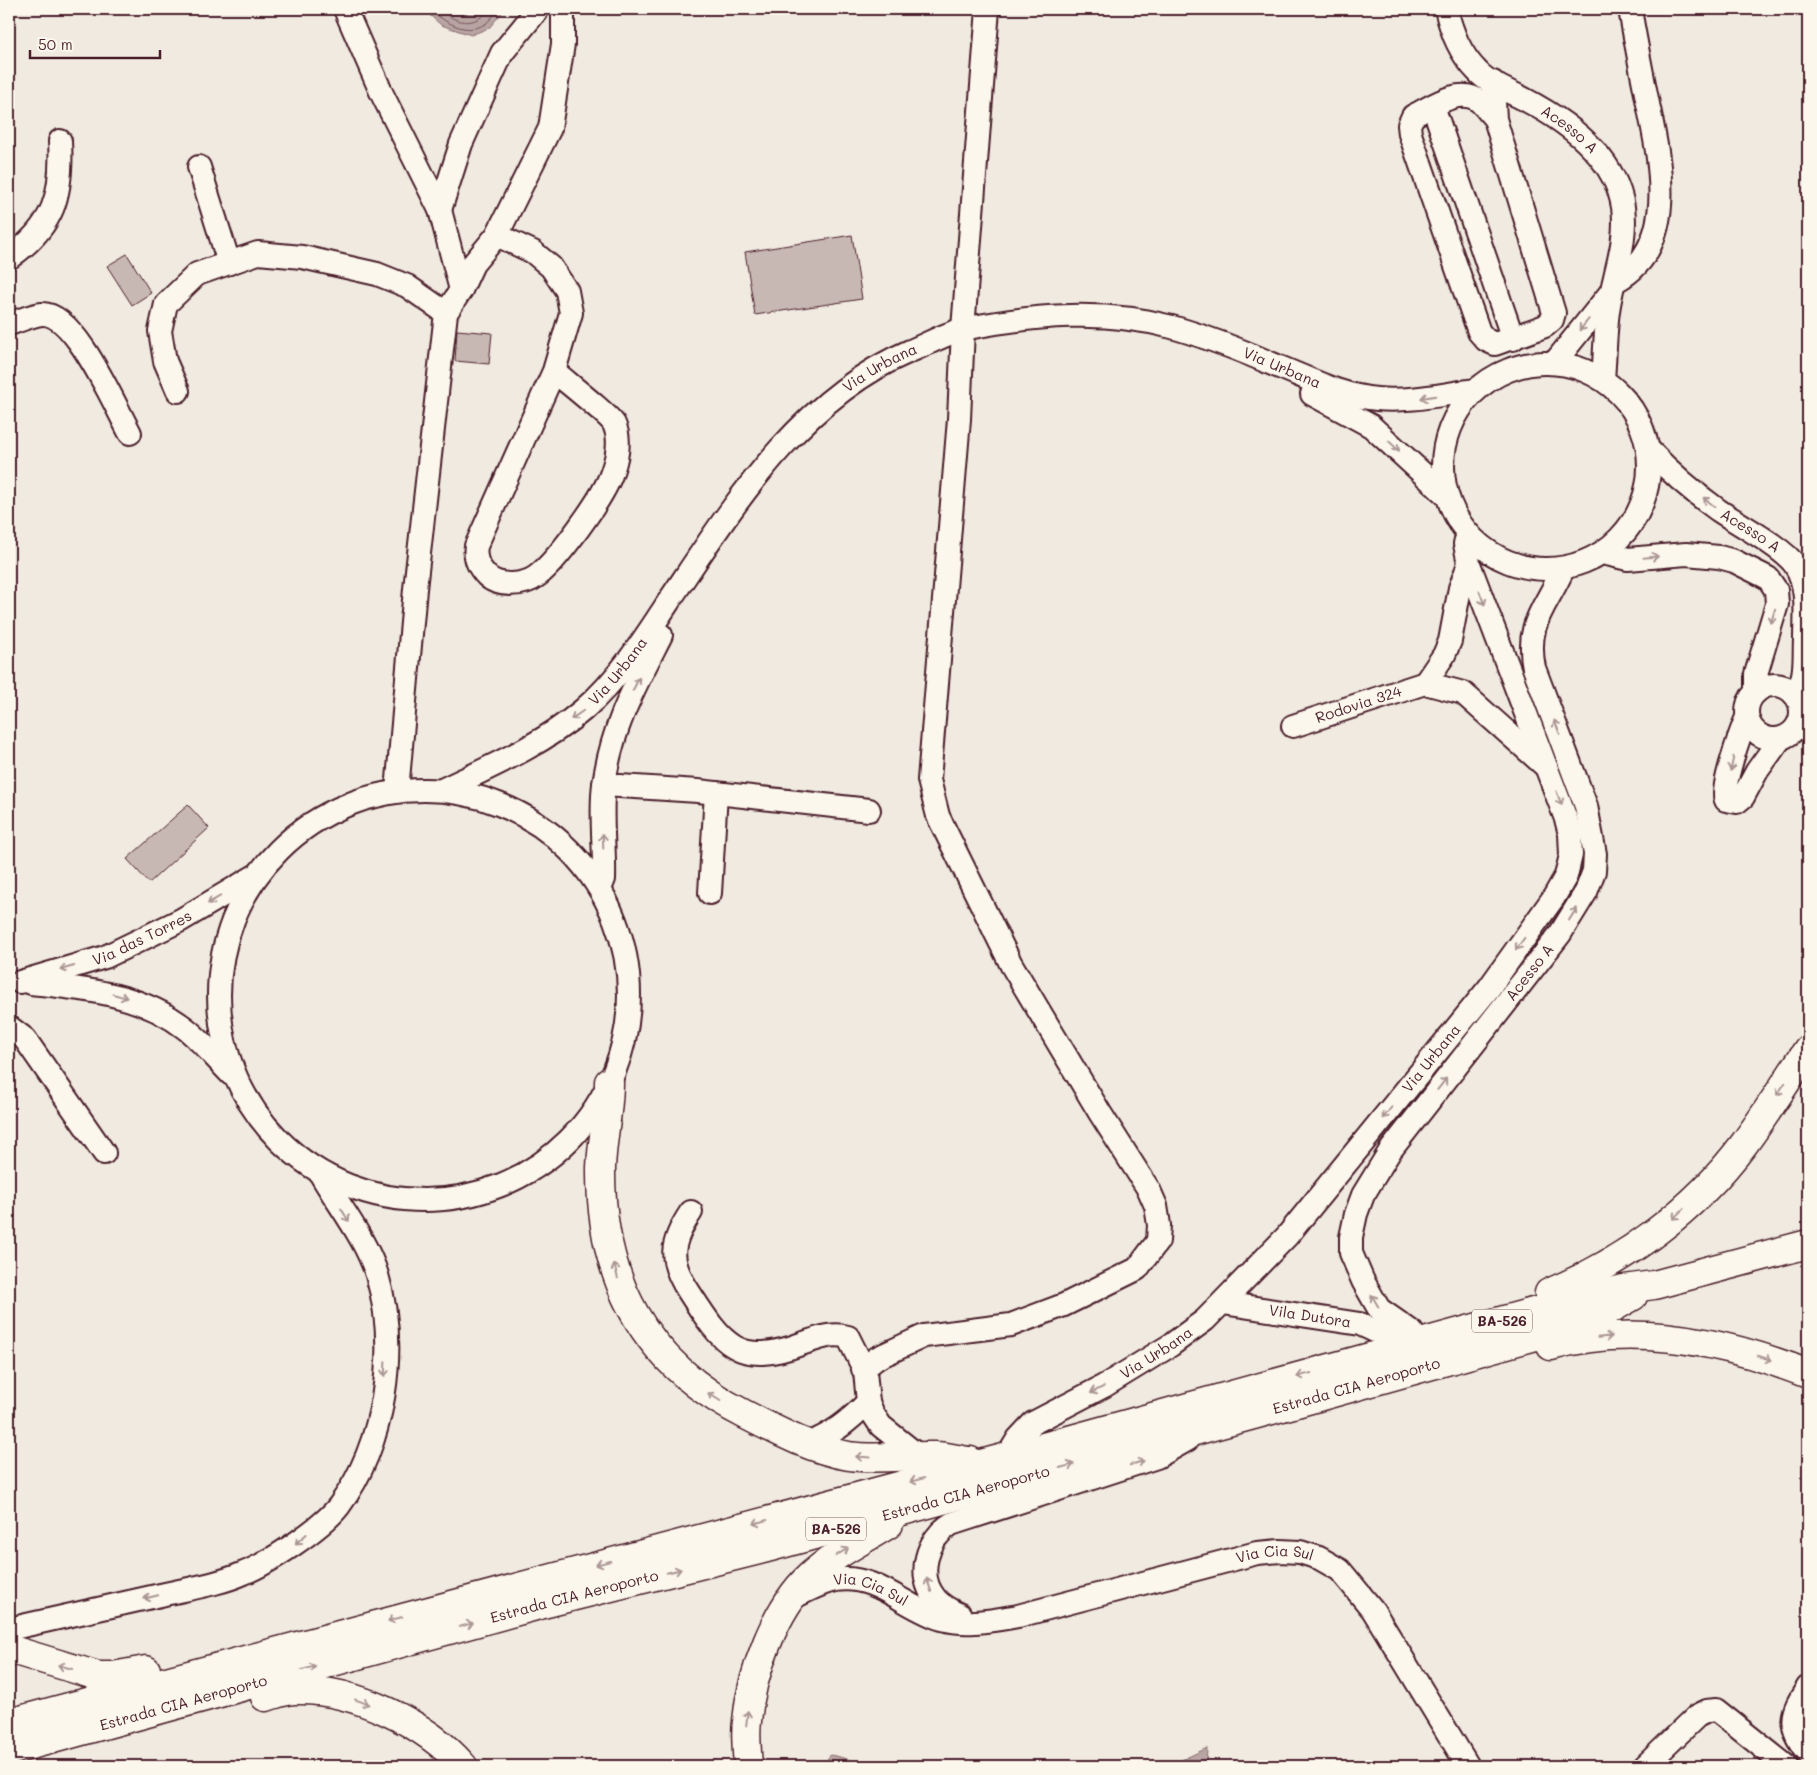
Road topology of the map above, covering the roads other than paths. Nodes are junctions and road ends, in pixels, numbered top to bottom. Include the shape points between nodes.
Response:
1 (345, 9) edge
2 (538, 9) edge
3 (562, 9) edge
4 (988, 9) edge
5 (1446, 9) edge
6 (1630, 9) edge
7 (1493, 82) junction
8 (1433, 106) junction
9 (1495, 119) junction
10 (60, 141) dead end
11 (199, 167) dead end
12 (440, 210) junction
13 (497, 235) junction
14 (9, 258) edge
15 (230, 262) junction
16 (1615, 285) junction
17 (461, 290) junction
18 (446, 313) junction
19 (9, 324) edge
20 (963, 334) junction
21 (1514, 339) junction
22 (1555, 362) junction
23 (554, 371) junction
24 (1603, 379) junction
25 (1476, 390) junction
26 (178, 391) dead end
27 (1374, 399) junction
28 (1365, 422) junction
29 (130, 433) dead end
30 (1649, 450) junction
31 (1446, 495) junction
32 (1467, 535) junction
33 (1603, 553) junction
34 (1469, 564) junction
35 (1563, 569) junction
36 (1425, 683) junction
37 (1756, 692) junction
38 (1794, 694) junction
39 (1747, 717) junction
40 (1293, 726) dead end
41 (1780, 739) junction
42 (1549, 770) junction
43 (604, 785) junction
44 (442, 790) junction
45 (397, 791) junction
46 (716, 794) junction
47 (869, 810) dead end
48 (256, 875) junction
49 (600, 889) junction
50 (710, 893) dead end
51 (14, 982) edge
52 (9, 1027) edge
53 (1808, 1049) edge
54 (234, 1077) junction
55 (609, 1082) junction
56 (104, 1153) dead end
57 (320, 1173) junction
58 (691, 1212) dead end
59 (1808, 1244) edge
60 (1654, 1285) junction
61 (1223, 1303) junction
62 (1402, 1335) junction
63 (1351, 1362) junction
64 (864, 1368) junction
65 (1808, 1374) edge
66 (868, 1402) junction
67 (1268, 1411) junction
68 (1208, 1427) junction
69 (808, 1444) junction
70 (920, 1457) junction
71 (1007, 1457) junction
72 (981, 1464) junction
73 (912, 1508) junction
74 (792, 1598) junction
75 (980, 1622) junction
76 (9, 1629) edge
77 (334, 1635) junction
78 (9, 1649) edge
79 (1808, 1687) edge
80 (9, 1723) edge
81 (9, 1751) edge
82 (1808, 1753) edge
83 (1808, 1759) edge
84 (9, 1760) edge
85 (463, 1766) edge
86 (748, 1766) edge
87 (1468, 1766) edge
88 (1645, 1766) edge
89 (1786, 1766) edge
90 (1802, 1766) edge

1 - 12 street via 382,94
2 - 12 street via 502,53 461,144
3 - 13 street via 563,44 550,128
4 - 20 street
5 - 7 street, Acesso A via 1461,52 1479,73
6 - 16 street via 1657,145 1660,204 1656,232 1646,255
7 - 9 street
7 - 16 street, Acesso A via 1571,128 1608,168 1617,186 1625,233
8 - 9 street via 1466,94 1478,101
8 - 21 street
8 - 21 street via 1413,116 1409,125 1478,332 1495,344
9 - 21 street via 1554,313 1545,326
10 - 14 street via 58,196 53,212 42,230
11 - 15 street
12 - 17 street
13 - 17 street via 473,264
13 - 23 street via 533,252 551,267 567,291 571,314
15 - 18 street via 258,253 302,257 359,270 406,286
15 - 26 street via 197,274 166,304 160,331 165,361
16 -> 22 street, Acesso A
16 - 24 street, Acesso A via 1608,310
17 - 18 street
18 - 45 street via 415,589
19 - 29 street via 42,314 56,317 68,327 84,348
20 - 27 street, Via Urbana via 1038,318 1119,317 1197,335 1331,389
20 - 28 street, Via Urbana via 1065,322 1158,333 1240,362 1325,400
43 -> 20 street, Via Urbana via 622,713 662,635 744,505 780,459 814,425 863,387
20 -> 44 street, Via Urbana via 891,359 859,379 816,414 778,449 732,506 629,661 583,710 533,745
20 - 64 street via 930,763 933,800 1012,964 1149,1190 1156,1206 1158,1241 1137,1270 1064,1306 1011,1325 924,1336 877,1358
22 - 24 street via 1580,368
22 - 25 street via 1512,368
23 - 23 street via 476,546 475,556 480,569 492,581 512,584 535,578 559,555 612,474 618,448 614,423
24 - 30 street via 1625,398 1641,422
25 -> 27 street, Via Urbana via 1415,399
25 - 31 street via 1457,414 1443,449
27 - 28 street
28 -> 31 street, Via Urbana
30 - 33 street via 1650,480 1642,508 1626,533
38 -> 30 street, Acesso A via 1800,688 1804,671 1805,610 1801,578 1795,564 1780,550 1716,508
31 - 32 street via 1454,516
32 - 34 street, Via Urbana via 1465,544
32 - 35 street via 1495,557 1528,569
33 - 35 street
33 -> 37 street, Acesso A via 1628,559 1686,554 1719,557 1768,578 1776,590 1777,604 1756,674
34 - 36 street via 1460,588 1450,641
34 -> 42 street, Via Urbana
62 -> 35 street, Acesso A via 1379,1309 1351,1253 1351,1237 1363,1195 1390,1151 1560,934 1586,892 1594,871 1595,854 1586,806 1534,668 1530,647 1538,618
36 - 40 street, Rodovia 324
36 - 42 street via 1463,692
37 - 38 street via 1776,686
37 - 39 street via 1748,703
38 - 41 street via 1801,711 1799,721 1795,729
39 - 41 street via 1755,732 1762,737
39 -> 41 street via 1737,741 1724,792 1726,800 1737,802 1743,797
42 -> 61 street, Via Urbana via 1570,834 1571,855 1566,876 1554,897 1489,988 1293,1228
43 - 46 street
49 -> 43 street, Via Urbana via 604,873
44 - 45 street
44 - 49 street via 480,797 533,821 577,858
45 - 48 street via 343,806 295,835
46 - 47 street
46 - 50 street
48 -> 51 street, Via das Torres via 181,920 105,957
48 - 54 street via 235,912 222,952 217,994 221,1036
49 - 55 street via 618,925 628,974 629,1004 623,1044
51 -> 54 street, Via das Torres via 101,991 127,997 185,1028
52 - 56 street via 26,1039
53 -> 62 highway via 1744,1144 1718,1174 1666,1225 1634,1249 1586,1278 1546,1294
54 - 57 street via 272,1130
55 - 57 street via 571,1137 516,1178 484,1190 452,1198 418,1200 384,1196 351,1187
69 -> 55 highway via 730,1407 696,1385 650,1339 620,1289 608,1241 601,1169
57 -> 76 street via 366,1248 377,1275 386,1345 378,1429 364,1463 338,1507 293,1546 244,1573 192,1588
58 - 64 street via 679,1230 673,1257 680,1278 708,1323 726,1343 740,1351 761,1354 837,1334 848,1337
59 - 60 highway, Estrada CIA Aeroporto / BA-526
60 - 63 highway, Estrada CIA Aeroporto / BA-526 via 1573,1301
60 - 67 highway, Estrada CIA Aeroporto / BA-526 via 1600,1315 1546,1334
61 - 62 street, Vila Dutora via 1360,1324
61 -> 71 street, Via Urbana via 1171,1345 1104,1386 1033,1423
62 - 63 highway
63 -> 71 highway, Estrada CIA Aeroporto / BA-526
64 - 66 street
67 -> 65 highway via 1339,1406 1568,1342 1611,1336 1671,1337 1710,1343 1747,1352
66 - 69 street via 849,1422
66 - 70 street via 881,1426
67 - 68 highway, Estrada CIA Aeroporto / BA-526
73 -> 68 highway, Estrada CIA Aeroporto / BA-526
75 -> 68 street, Via Cia Sul via 950,1610 935,1599 928,1586 925,1568 928,1552 943,1529 1157,1457
70 -> 69 highway via 883,1459 848,1456
70 - 72 highway via 938,1456
71 - 72 highway, Estrada CIA Aeroporto / BA-526
72 -> 77 highway, Estrada CIA Aeroporto / BA-526
74 -> 73 highway via 821,1567
81 -> 73 highway, Estrada CIA Aeroporto / BA-526 via 543,1604
74 - 75 street, Via Cia Sul via 821,1584 850,1578 880,1588 942,1619
86 -> 74 highway via 746,1722 751,1689 770,1636
75 - 87 street, Via Cia Sul via 1018,1616 1257,1553 1280,1551 1319,1558 1340,1570 1372,1610
77 -> 78 highway via 274,1637 113,1676 98,1676
77 - 80 highway, Estrada CIA Aeroporto / BA-526
79 - 82 street via 1794,1708 1794,1730
83 - 90 street
84 -> 85 highway via 32,1758 293,1690 336,1693 395,1716 436,1740
88 - 89 street via 1697,1716 1716,1710

